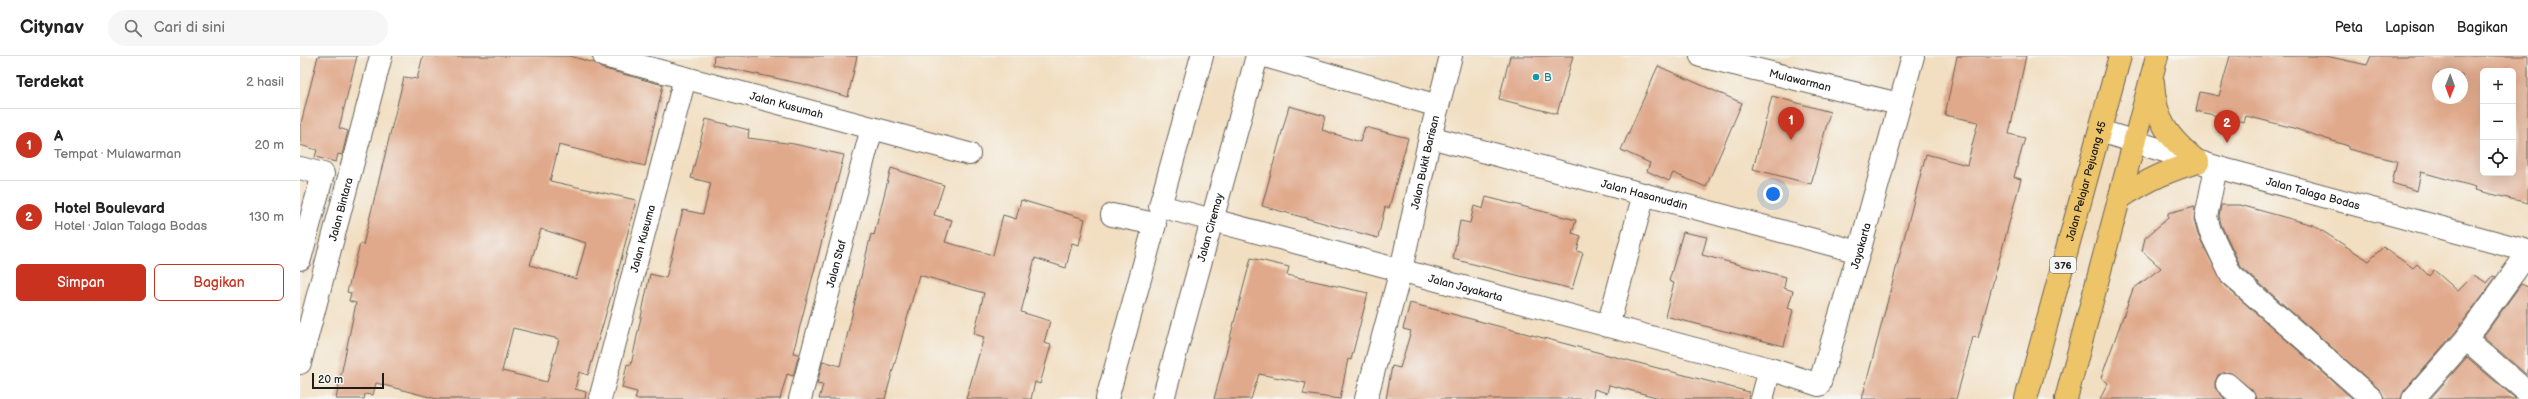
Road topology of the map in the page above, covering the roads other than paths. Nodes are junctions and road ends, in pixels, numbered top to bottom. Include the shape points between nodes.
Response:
1 (381, 56) edge
2 (604, 56) edge
3 (1202, 56) edge
4 (1257, 56) edge
5 (1265, 56) edge
6 (1451, 56) edge
7 (1701, 56) edge
8 (1913, 56) edge
9 (2120, 56) edge
10 (2155, 64) edge
11 (685, 78) junction
12 (1899, 104) junction
13 (1438, 106) junction
14 (872, 128) junction
15 (2100, 131) junction
16 (1430, 137) junction
17 (2134, 140) junction
18 (969, 154) dead end
19 (2207, 164) junction
20 (300, 168) edge
21 (1644, 194) junction
22 (2120, 198) junction
23 (1112, 215) dead end
24 (1212, 219) junction
25 (1859, 252) junction
26 (2528, 252) edge
27 (300, 259) edge
28 (1401, 270) junction
29 (1608, 326) junction
30 (2466, 339) junction
31 (300, 363) edge
32 (1770, 369) junction
33 (2227, 384) dead end
34 (2528, 393) edge
35 (2068, 398) edge
36 (600, 399) edge
37 (800, 399) edge
38 (1106, 399) edge
39 (1163, 399) edge
40 (1366, 399) edge
41 (1762, 399) edge
42 (2026, 399) edge
43 (2244, 399) edge
44 (2372, 399) edge
45 (2413, 399) edge

1 - 31 street, Jalan Bintara
2 - 11 street, Jalan Kusumah
3 - 24 street, Jalan Jayakarta via 1160,206
4 - 24 street, Jalan Ciremay
5 - 13 street
6 - 13 street, Jalan Bukit Barisan
7 - 12 street, Mulawarman
8 - 12 street, Jayakarta
9 - 15 main road, Jalan Pelajar Pejuang 45 / 376
10 - 17 main road
10 - 19 main road via 2154,98 2161,123 2176,144
11 - 14 street, Jalan Kusumah
11 - 36 street, Jalan Kusuma
12 - 25 street, Jayakarta
13 - 16 street, Jalan Bukit Barisan
14 - 18 street, Jalan Kusumah
14 - 37 street, Jalan Staf
15 - 17 street, Jalan Talaga Bodas
15 - 42 main road, Jalan Pelajar Pejuang 45 / 376
16 - 21 street, Jalan Hasanuddin
16 - 28 street, Jalan Bukit Barisan
17 - 19 street, Jalan Talaga Bodas
17 - 22 main road
19 - 22 main road via 2182,166 2140,184
19 - 26 street, Jalan Talaga Bodas
19 - 44 street via 2206,217 2231,275
20 - 27 street via 323,174
21 - 25 street, Jalan Hasanuddin
21 - 29 street
22 - 35 main road
23 - 38 street via 1155,224
24 - 28 street, Jalan Jayakarta
24 - 39 street, Jalan Ciremay
25 - 32 street, Jayakarta via 1819,385
26 - 30 street
28 - 29 street, Jalan Jayakarta
28 - 40 street, Jalan Bukit Barisan
29 - 32 street, Jalan Jayakarta
30 - 34 street
30 - 45 street
32 - 41 street
33 - 43 street

